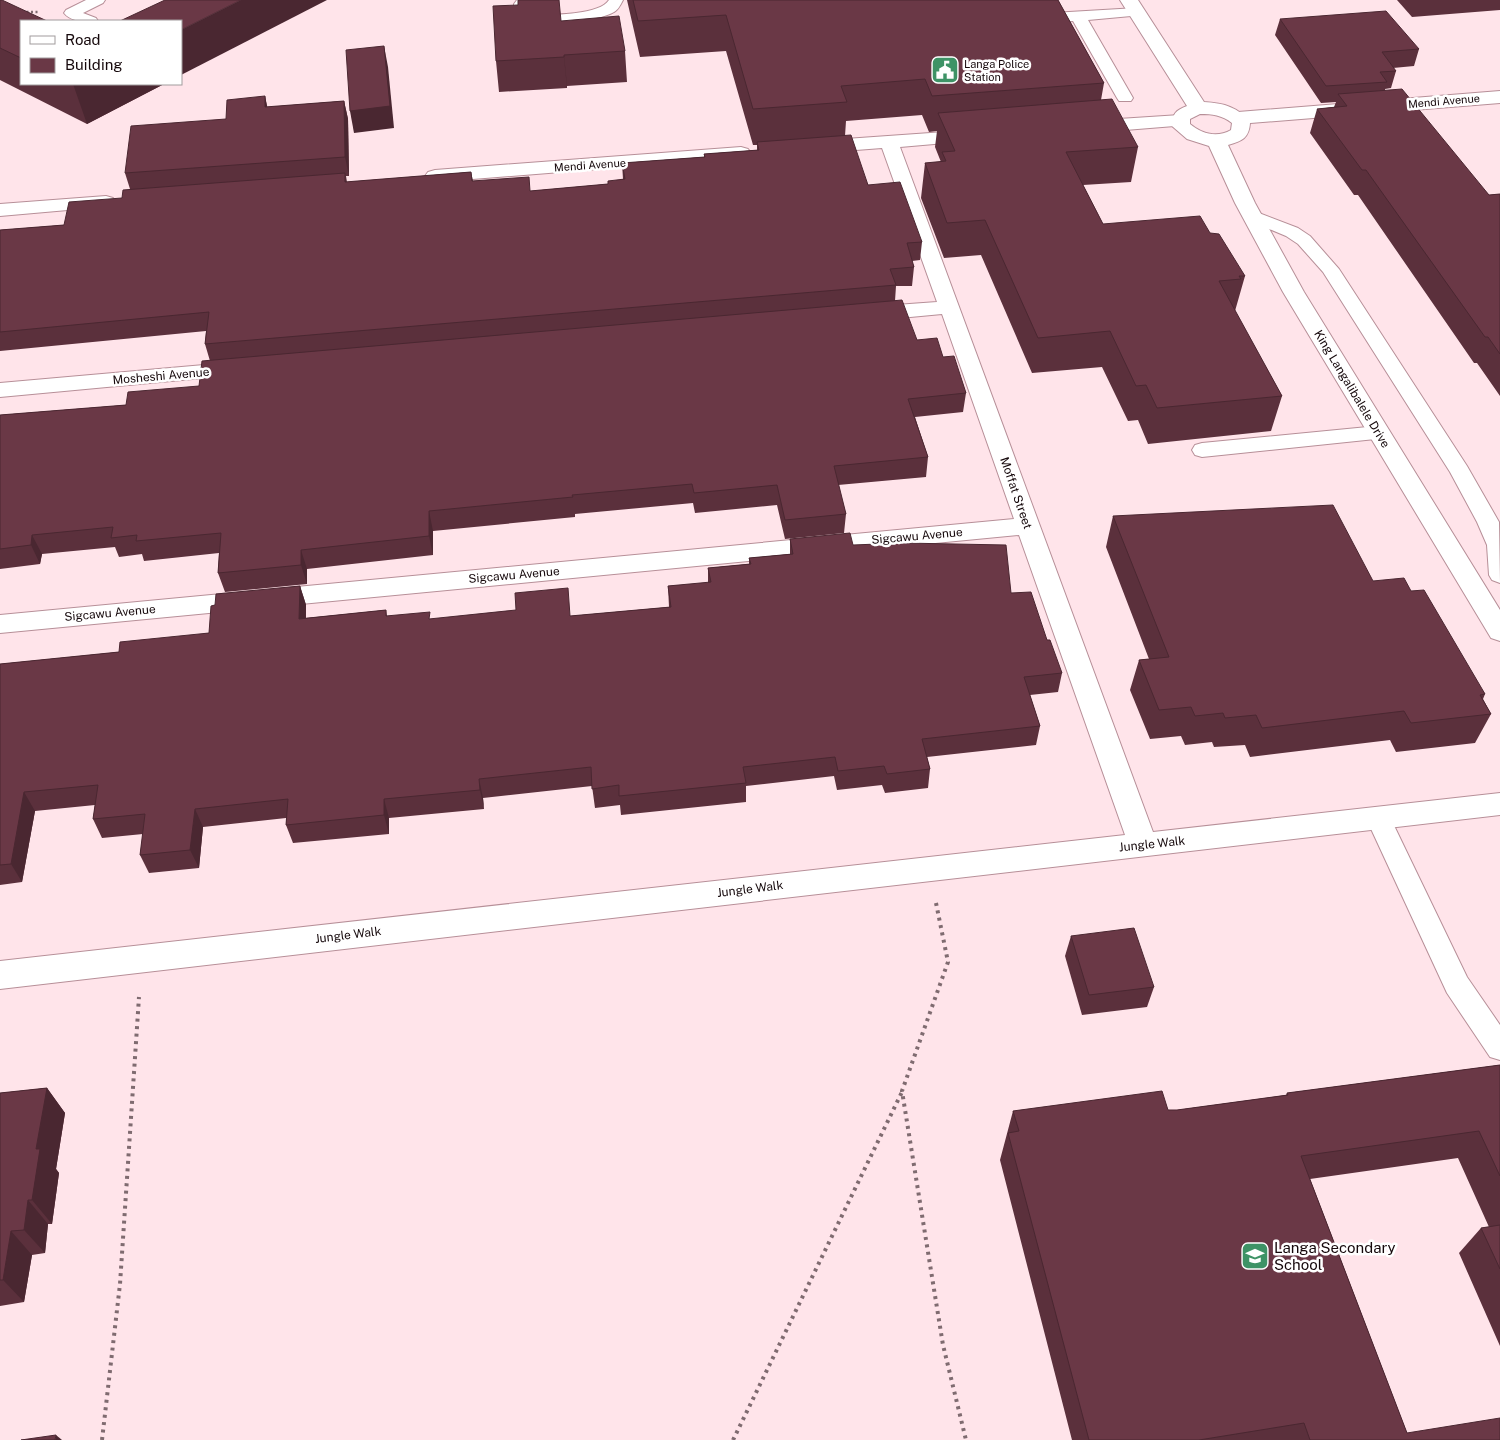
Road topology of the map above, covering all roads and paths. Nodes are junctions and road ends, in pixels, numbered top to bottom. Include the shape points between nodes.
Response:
1 (98, 0) edge
2 (529, 0) edge
3 (616, 0) edge
4 (1133, 6) edge
5 (71, 13) junction
6 (16, 15) edge
7 (1078, 16) junction
8 (88, 20) edge
9 (1023, 20) edge
10 (1500, 97) edge
11 (1125, 98) dead end
12 (1198, 108) junction
13 (1238, 118) junction
14 (1180, 121) junction
15 (1066, 129) edge
16 (987, 135) edge
17 (1218, 140) junction
18 (889, 142) junction
19 (800, 148) edge
20 (760, 152) edge
21 (415, 178) edge
22 (128, 200) edge
23 (0, 210) edge
24 (1251, 215) junction
25 (950, 307) junction
26 (852, 316) edge
27 (257, 367) edge
28 (0, 390) edge
29 (1378, 433) junction
30 (1202, 450) dead end
31 (1027, 526) junction
32 (1500, 575) edge
33 (0, 624) edge
34 (1500, 631) edge
35 (1500, 804) edge
36 (1378, 818) junction
37 (1143, 845) junction
38 (929, 869) junction
39 (142, 959) junction
40 (0, 975) edge
41 (1500, 1048) edge
42 (902, 1091) junction
43 (102, 1440) edge
44 (733, 1440) edge
45 (966, 1440) edge

1 - 5 lane
2 - 3 lane via 521,4 521,19 605,12
4 - 7 lane
4 - 12 street
5 - 6 path via 24,11
5 - 8 lane
7 - 9 lane
7 - 11 lane
10 - 13 street, Mendi Avenue
12 - 13 street via 1216,109
12 - 14 street via 1187,112
13 - 17 street via 1242,128 1240,133
14 - 15 street
14 - 17 street via 1192,135
16 - 18 street
17 - 24 street, King Langalibalele Drive
18 - 19 street
18 - 25 street, Moffat Street
20 - 21 street, Mendi Avenue
22 - 23 street
24 - 29 street, King Langalibalele Drive via 1269,252
24 - 32 lane via 1304,240 1330,269 1460,471 1498,546
25 - 26 street
25 - 31 street, Moffat Street
27 - 28 street, Mosheshi Avenue
29 - 30 lane
29 - 34 street, King Langalibalele Drive
31 - 33 street, Sigcawu Avenue
31 - 37 street, Moffat Street
35 - 36 street, Jungle Walk
36 - 37 street, Jungle Walk
36 - 41 lane via 1457,985
37 - 38 street, Jungle Walk
38 - 39 street, Jungle Walk
38 - 42 path via 948,962
39 - 40 street, Jungle Walk
39 - 43 path via 120,1284
42 - 44 path
42 - 45 path via 943,1345

